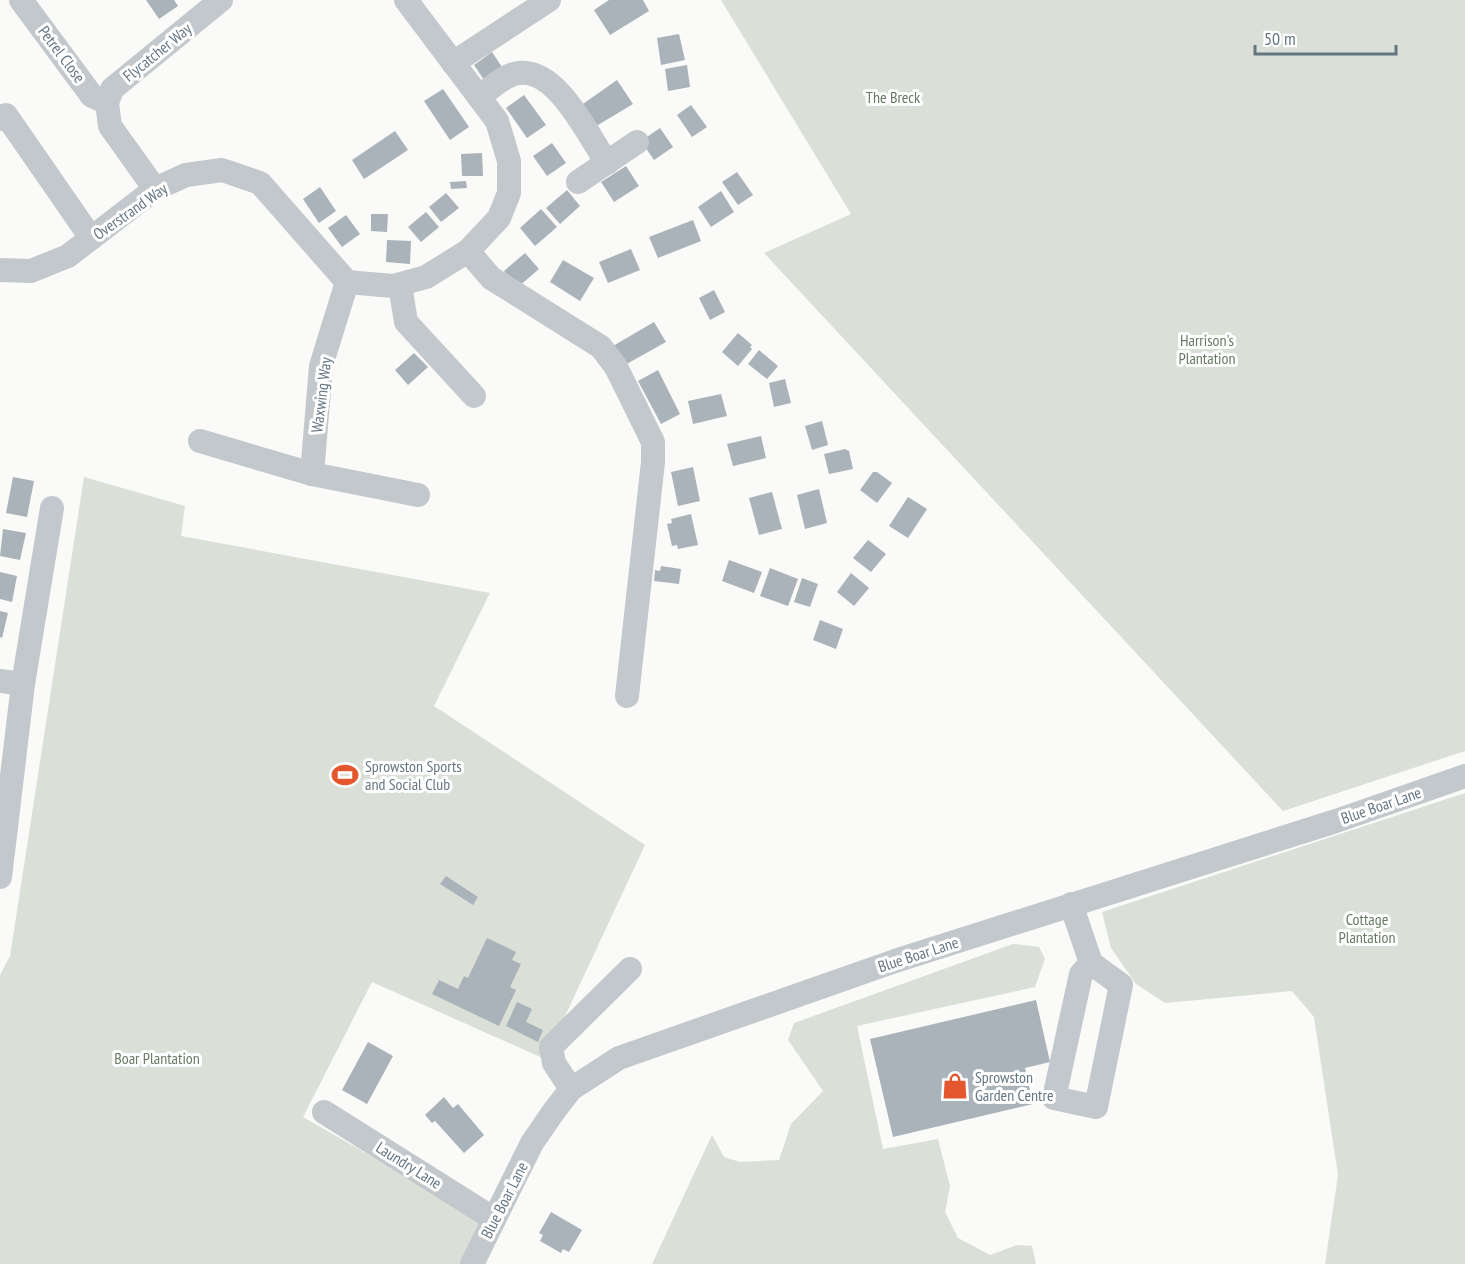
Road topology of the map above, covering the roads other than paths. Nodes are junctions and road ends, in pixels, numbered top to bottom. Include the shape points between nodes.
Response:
1 (21, 0) edge
2 (406, 0) edge
3 (549, 0) edge
4 (211, 3) edge
5 (453, 63) junction
6 (478, 97) junction
7 (107, 103) junction
8 (0, 119) edge
9 (638, 142) dead end
10 (607, 163) junction
11 (578, 182) dead end
12 (155, 189) junction
13 (91, 238) junction
14 (468, 251) junction
15 (0, 270) edge
16 (347, 282) junction
17 (400, 285) junction
18 (474, 396) dead end
19 (200, 441) dead end
20 (312, 474) junction
21 (418, 495) dead end
22 (52, 508) dead end
23 (11, 682) edge
24 (627, 696) dead end
25 (1465, 776) edge
26 (0, 877) edge
27 (1071, 904) junction
28 (1091, 963) junction
29 (630, 969) dead end
30 (571, 1089) junction
31 (324, 1112) dead end
32 (494, 1219) junction
33 (472, 1264) edge

1 - 7 street, Petrel Close via 92,96
2 - 5 street
3 - 5 street
4 - 7 street, Flycatcher Way via 112,89
5 - 6 street
6 - 10 street via 511,75 534,74 558,90
6 - 14 street via 496,121 509,161 509,193 499,218
7 - 12 street via 110,126
8 - 13 street via 6,115
9 - 10 street
10 - 11 street
12 - 13 street, Overstrand Way
12 - 16 street, Overstrand Way via 186,175 222,170 260,183
13 - 15 street, Overstrand Way via 68,256 31,271
14 - 17 street via 426,277
14 - 24 street via 492,278 601,347 616,367 653,442
16 - 17 street
16 - 20 street, Waxwing Way via 321,366
17 - 18 street via 406,322
19 - 20 street
20 - 21 street
22 - 23 street
23 - 26 street via 9,794
25 - 27 street, Blue Boar Lane
27 - 28 street
27 - 30 street, Blue Boar Lane via 659,1043 619,1058
28 - 28 street via 1121,985 1096,1107 1054,1098 1081,974
29 - 30 street via 551,1047 554,1063
30 - 32 street, Blue Boar Lane via 532,1143
31 - 32 street, Laundry Lane
32 - 33 street, Blue Boar Lane

